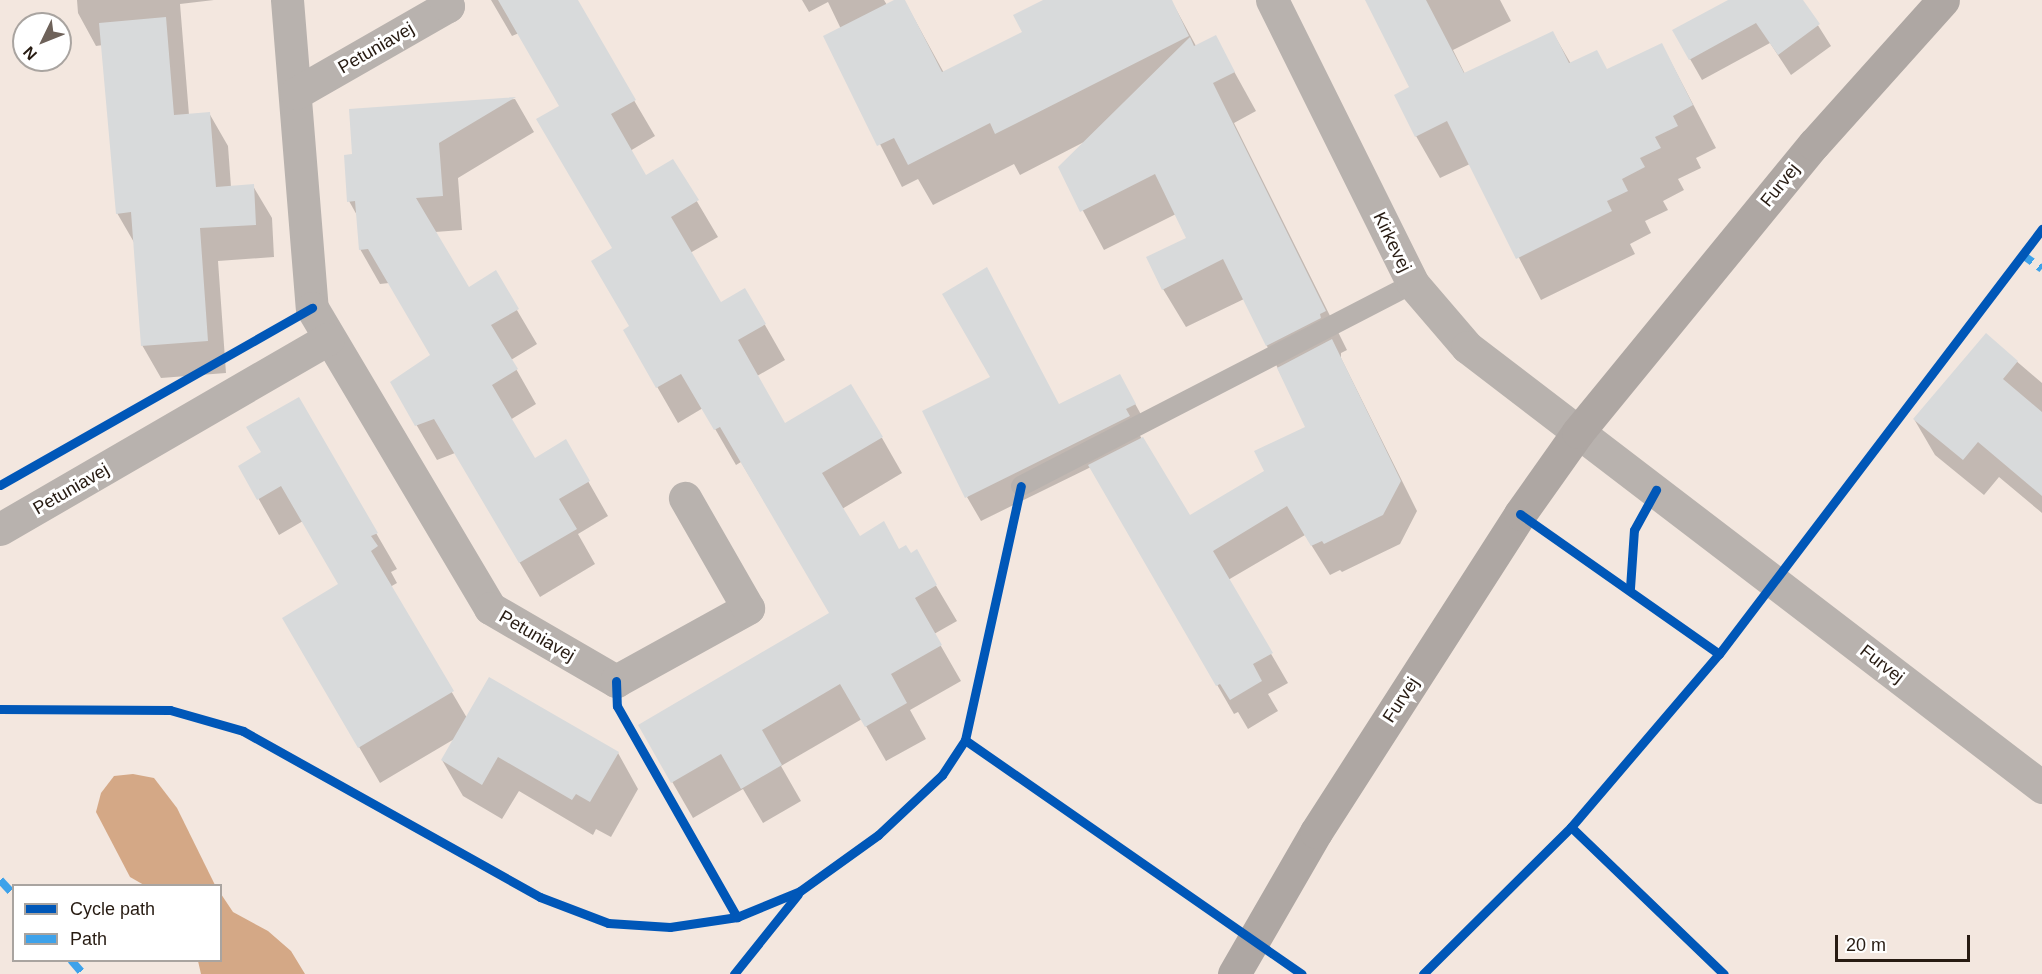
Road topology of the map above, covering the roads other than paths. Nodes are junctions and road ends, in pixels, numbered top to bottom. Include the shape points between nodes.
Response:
1 (286, 0) edge
2 (445, 0) edge
3 (1272, 0) edge
4 (1943, 0) edge
5 (296, 93) junction
6 (1413, 284) junction
7 (328, 339) junction
8 (1578, 432) junction
9 (1021, 486) dead end
10 (686, 498) dead end
11 (0, 529) edge
12 (2042, 787) edge
13 (1234, 974) edge

1 - 5 street, Petuniavej
2 - 5 street, Petuniavej via 448,6
3 - 6 street, Kirkevej
4 - 8 main road, Furvej via 1814,144
5 - 7 street, Petuniavej via 312,308
6 - 8 street, Kirkevej via 1467,347
6 - 9 lane
7 - 10 street, Petuniavej via 490,609 616,681 748,608
7 - 11 street, Petuniavej
8 - 12 street, Furvej
8 - 13 main road, Furvej via 1520,514 1329,812

